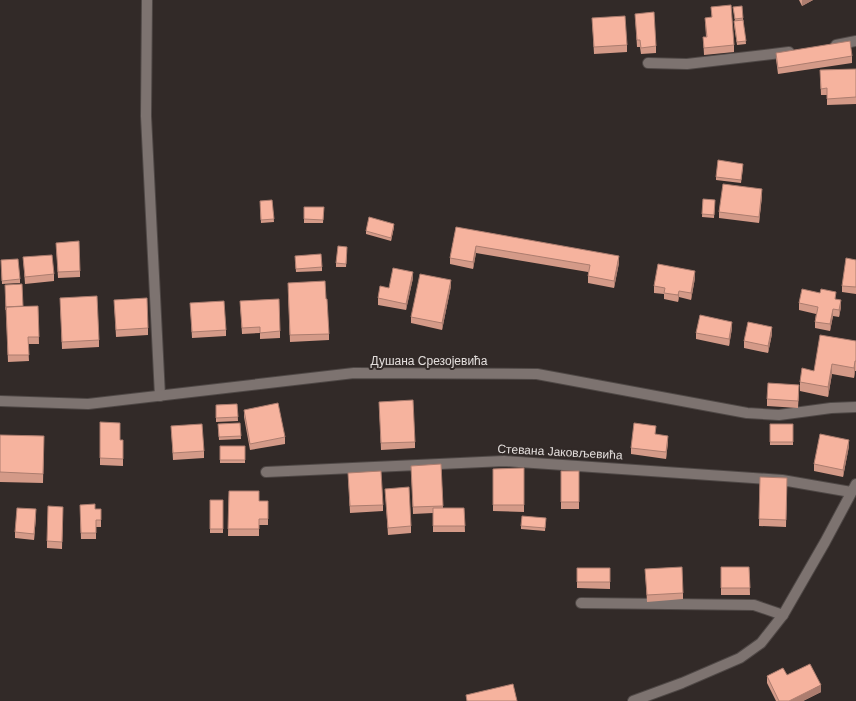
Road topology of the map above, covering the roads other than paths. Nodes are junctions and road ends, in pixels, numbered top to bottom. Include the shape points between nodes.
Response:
1 (147, 0) edge
2 (856, 42) edge
3 (826, 46) edge
4 (796, 51) edge
5 (648, 63) dead end
6 (160, 396) junction
7 (0, 401) edge
8 (856, 407) edge
9 (266, 472) dead end
10 (853, 488) edge
11 (581, 603) dead end
12 (783, 615) junction
13 (633, 701) edge

1 - 6 street via 146,116
2 - 3 street
4 - 5 street via 687,64
6 - 7 street, Душана Срезојевића via 88,404
6 - 8 street, Душана Срезојевића via 354,373 537,374 747,413 779,415
9 - 10 street, Стевана Јаковљевића via 504,461 782,480
10 - 12 street, Стевана Јаковљевића
11 - 12 street via 754,605
12 - 13 street, Стевана Јаковљевића via 761,643 740,658

